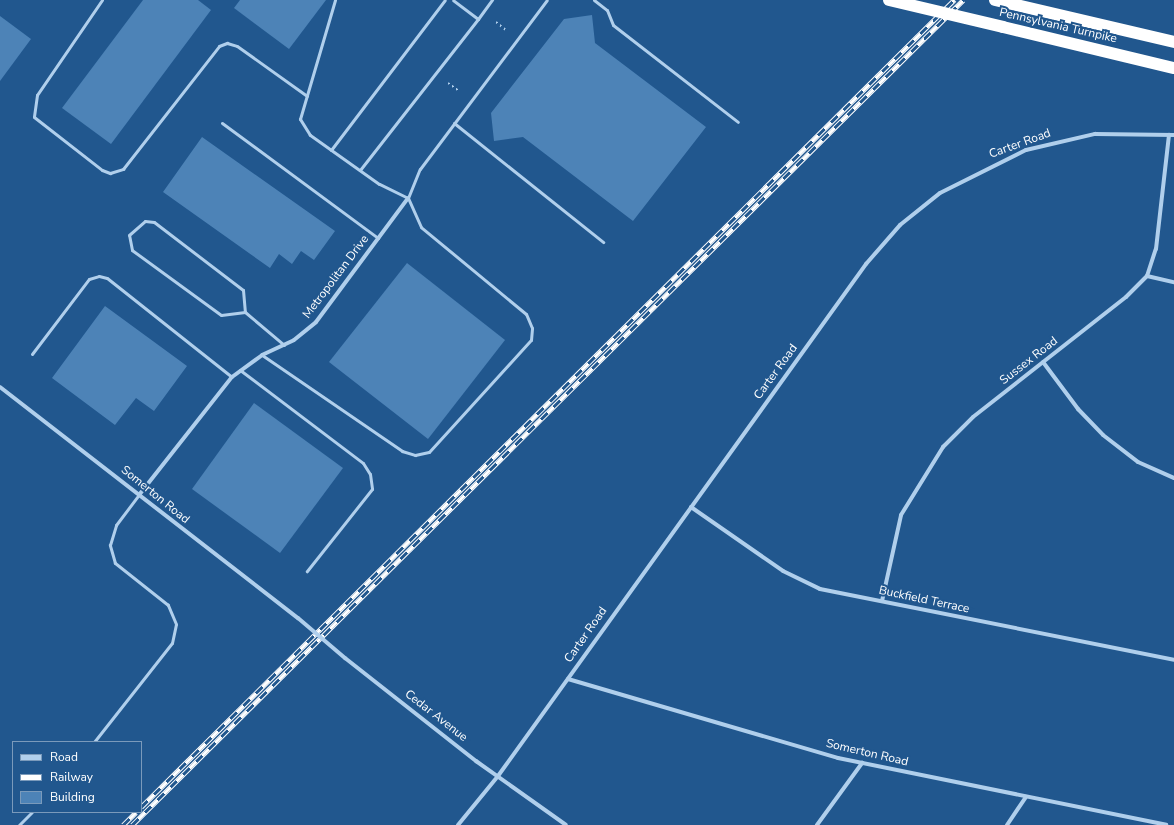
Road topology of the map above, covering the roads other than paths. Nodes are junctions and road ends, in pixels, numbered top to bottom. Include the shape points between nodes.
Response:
1 (102, 0) edge
2 (335, 0) edge
3 (445, 0) edge
4 (453, 0) edge
5 (492, 0) edge
6 (547, 0) edge
7 (594, 0) edge
8 (889, 0) edge
9 (995, 0) edge
10 (478, 19) junction
11 (1174, 42) edge
12 (1174, 68) edge
13 (306, 96) junction
14 (738, 122) dead end
15 (222, 123) dead end
16 (454, 124) junction
17 (1172, 135) edge
18 (331, 150) junction
19 (360, 170) junction
20 (408, 198) junction
21 (378, 238) junction
22 (603, 242) dead end
23 (1147, 276) junction
24 (1174, 282) edge
25 (245, 312) junction
26 (284, 345) junction
27 (32, 354) dead end
28 (262, 355) junction
29 (1043, 362) junction
30 (240, 370) junction
31 (232, 377) junction
32 (0, 387) edge
33 (1174, 478) edge
34 (139, 495) junction
35 (691, 508) junction
36 (307, 571) dead end
37 (882, 601) junction
38 (298, 618) joint
39 (1174, 660) edge
40 (568, 678) junction
41 (95, 741) edge
42 (862, 763) junction
43 (498, 776) junction
44 (1026, 797) junction
45 (31, 813) edge
46 (19, 825) edge
47 (458, 825) edge
48 (566, 825) edge
49 (817, 825) edge
50 (1007, 825) edge
51 (1166, 825) edge

1 - 13 lane via 37,95 34,117 102,170 110,173 123,169 219,46 227,43 237,46
2 - 13 lane
3 - 18 lane
4 - 10 lane
5 - 10 lane
6 - 16 lane
7 - 14 lane via 607,10 613,25
8 - 12 highway, Pennsylvania Turnpike, bridge
9 - 11 highway, Pennsylvania Turnpike
10 - 19 lane
13 - 18 lane via 300,119 310,135
15 - 21 lane
16 - 20 lane via 420,169
16 - 22 lane
17 - 23 street, Sussex Road via 1156,249
17 - 35 street, Carter Road via 1095,134 1056,141 1002,159 926,203 866,264
18 - 19 lane
19 - 20 lane
20 - 21 street, Metropolitan Drive
20 - 28 lane via 421,227 526,314 532,328 531,340 429,452 415,455 402,451
21 - 26 street, Metropolitan Drive via 316,322
23 - 24 street
23 - 29 street, Sussex Road via 1126,297
25 - 25 lane via 243,290 154,222 138,225 129,235 132,250 221,315
25 - 26 lane
26 - 28 street, Metropolitan Drive
27 - 31 lane via 89,279 99,276 107,278
28 - 30 street, Metropolitan Drive
29 - 33 street via 1078,409 1103,435 1138,462
29 - 37 street, Sussex Road via 960,429 928,468 901,515
30 - 31 street, Metropolitan Drive
30 - 36 lane via 363,463 370,474 372,489
31 - 34 street, Metropolitan Drive
32 - 34 street, Somerton Road
34 - 38 street, Somerton Road
34 - 41 lane via 116,525 110,545 115,563 168,605 176,624 172,643
35 - 37 street, Buckfield Terrace via 808,585
35 - 40 street, Carter Road
37 - 39 street, Buckfield Terrace
38 - 43 street, Cedar Avenue, bridge
40 - 42 street, Somerton Road
40 - 43 street, Carter Road
42 - 44 street, Somerton Road
42 - 49 street
43 - 47 street, Carter Road
43 - 48 street, Cedar Avenue
44 - 50 street
44 - 51 street, Somerton Road
45 - 46 lane

